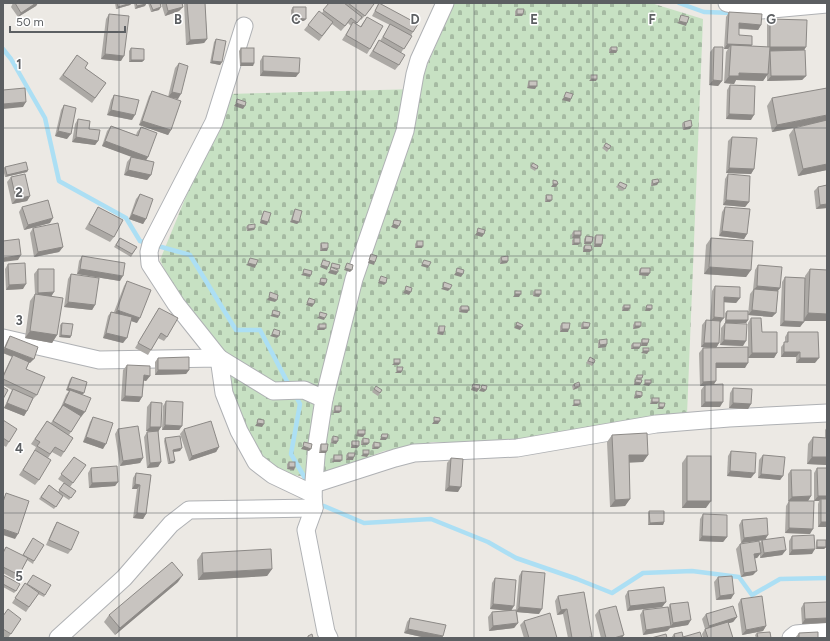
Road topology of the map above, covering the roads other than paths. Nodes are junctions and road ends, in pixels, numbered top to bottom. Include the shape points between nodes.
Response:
1 (445, 3) edge
2 (727, 3) edge
3 (827, 4) edge
4 (244, 26) dead end
5 (3, 338) edge
6 (219, 358) junction
7 (324, 399) junction
8 (827, 413) edge
9 (314, 495) junction
10 (827, 632) edge
11 (58, 638) edge
12 (328, 638) edge
13 (791, 638) edge

1 - 7 street via 415,74 405,131 354,279
2 - 3 street via 761,10
4 - 6 street via 214,122 149,252 150,264 160,280
5 - 6 street via 99,360
6 - 7 street via 273,391 304,390
6 - 9 street via 224,393 251,456 273,475
7 - 9 street via 317,444
8 - 9 street via 656,424 517,448 414,454 395,458
9 - 11 street via 189,510 171,524 124,578
9 - 12 street via 306,530
10 - 13 street via 796,634

